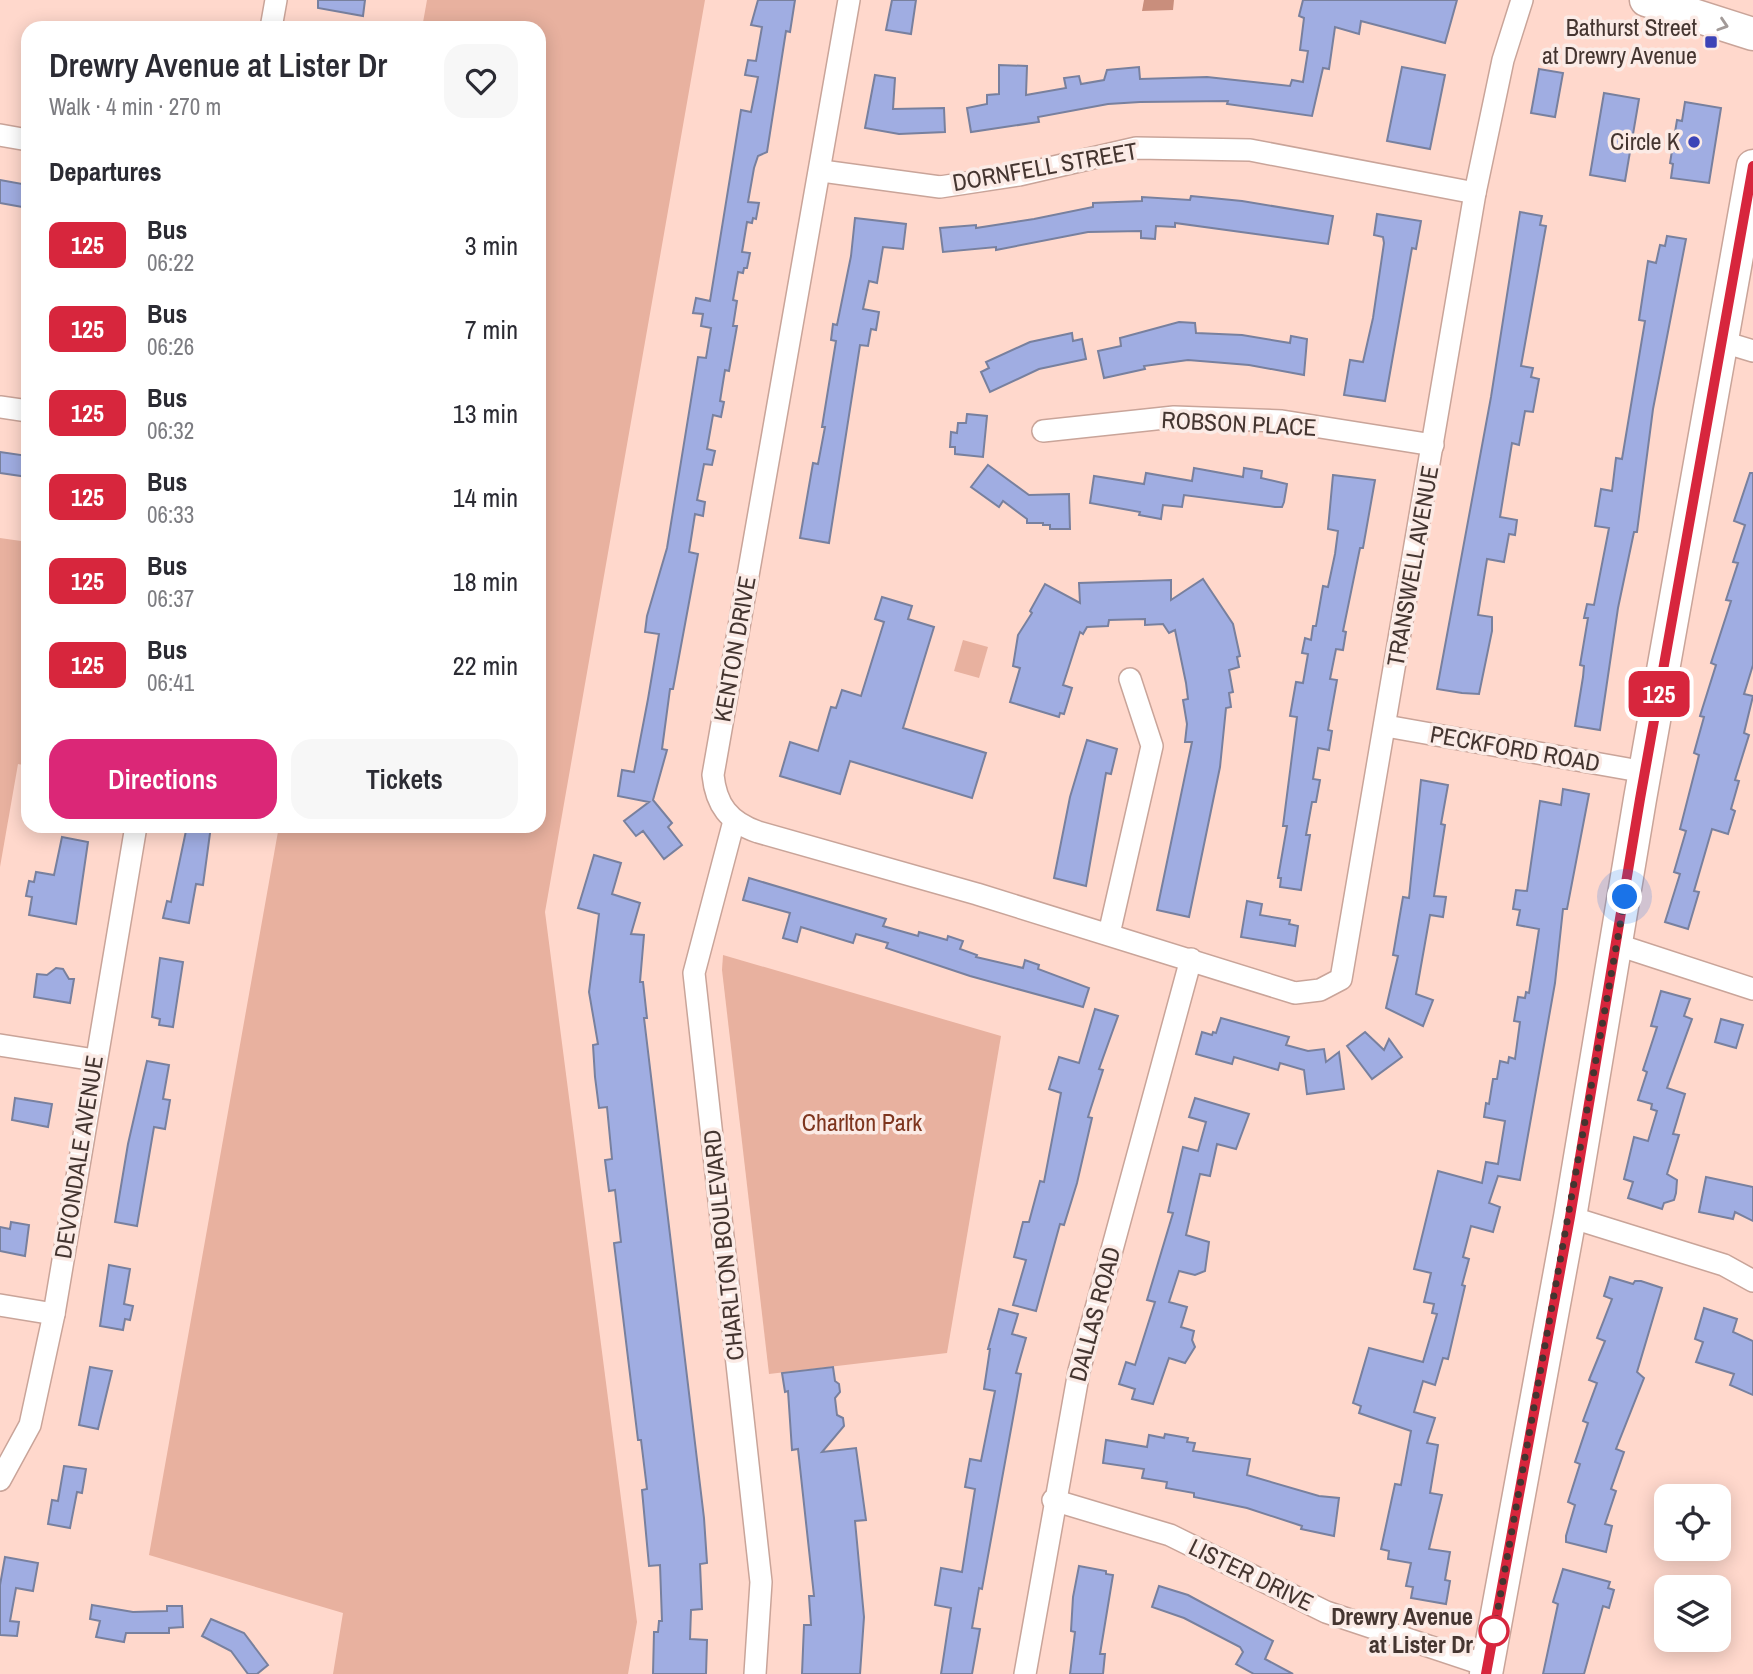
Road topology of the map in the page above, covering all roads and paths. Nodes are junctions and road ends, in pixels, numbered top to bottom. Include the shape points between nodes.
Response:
1 (276, 0) edge
2 (849, 0) edge
3 (1522, 0) edge
4 (1646, 0) edge
5 (272, 21) edge
6 (1753, 34) edge
7 (0, 135) edge
8 (21, 139) edge
9 (1753, 166) edge
10 (822, 171) junction
11 (1475, 193) junction
12 (1720, 341) junction
13 (1753, 351) edge
14 (0, 407) edge
15 (21, 410) edge
16 (1043, 431) dead end
17 (1433, 445) junction
18 (1130, 679) dead end
19 (1386, 726) junction
20 (1645, 772) junction
21 (734, 821) junction
22 (135, 833) edge
23 (1109, 934) junction
24 (1618, 945) junction
25 (1191, 959) junction
26 (1753, 989) edge
27 (0, 1045) edge
28 (95, 1060) junction
29 (1570, 1217) junction
30 (1753, 1281) edge
31 (0, 1305) edge
32 (54, 1314) junction
33 (0, 1480) edge
34 (1053, 1500) junction
35 (1487, 1670) edge
36 (755, 1674) edge
37 (1025, 1674) edge

1 - 5 street
2 - 10 street, KENTON DRIVE
3 - 11 street, TRANSWELL AVENUE via 1503,60
4 -> 6 street
7 - 8 street
9 - 12 street
10 - 11 street, DORNFELL STREET via 940,187 1019,175 1136,148 1250,150
10 - 21 street, KENTON DRIVE via 713,775 722,808
11 - 17 street, TRANSWELL AVENUE
12 - 13 street
12 - 20 street
14 - 15 street
16 - 17 street, ROBSON PLACE via 1174,416 1282,421
17 - 19 street, TRANSWELL AVENUE
18 - 23 street via 1152,746
19 - 20 street, PECKFORD ROAD
19 - 25 street, TRANSWELL AVENUE via 1341,979 1320,990 1295,993
20 - 24 street
21 - 23 street via 758,832
21 - 36 street, CHARLTON BOULEVARD via 694,973 761,1582
22 - 28 street, DEVONDALE AVENUE
23 - 25 street
24 - 26 street
24 - 29 street
25 - 34 street, DALLAS ROAD via 1079,1371
27 - 28 street
28 - 32 street, DEVONDALE AVENUE
29 - 30 street via 1724,1265
29 - 35 street
31 - 32 street
32 - 33 street, DEVONDALE AVENUE via 30,1425
34 - 35 street, LISTER DRIVE via 1170,1535 1326,1612
34 - 37 street, DALLAS ROAD

